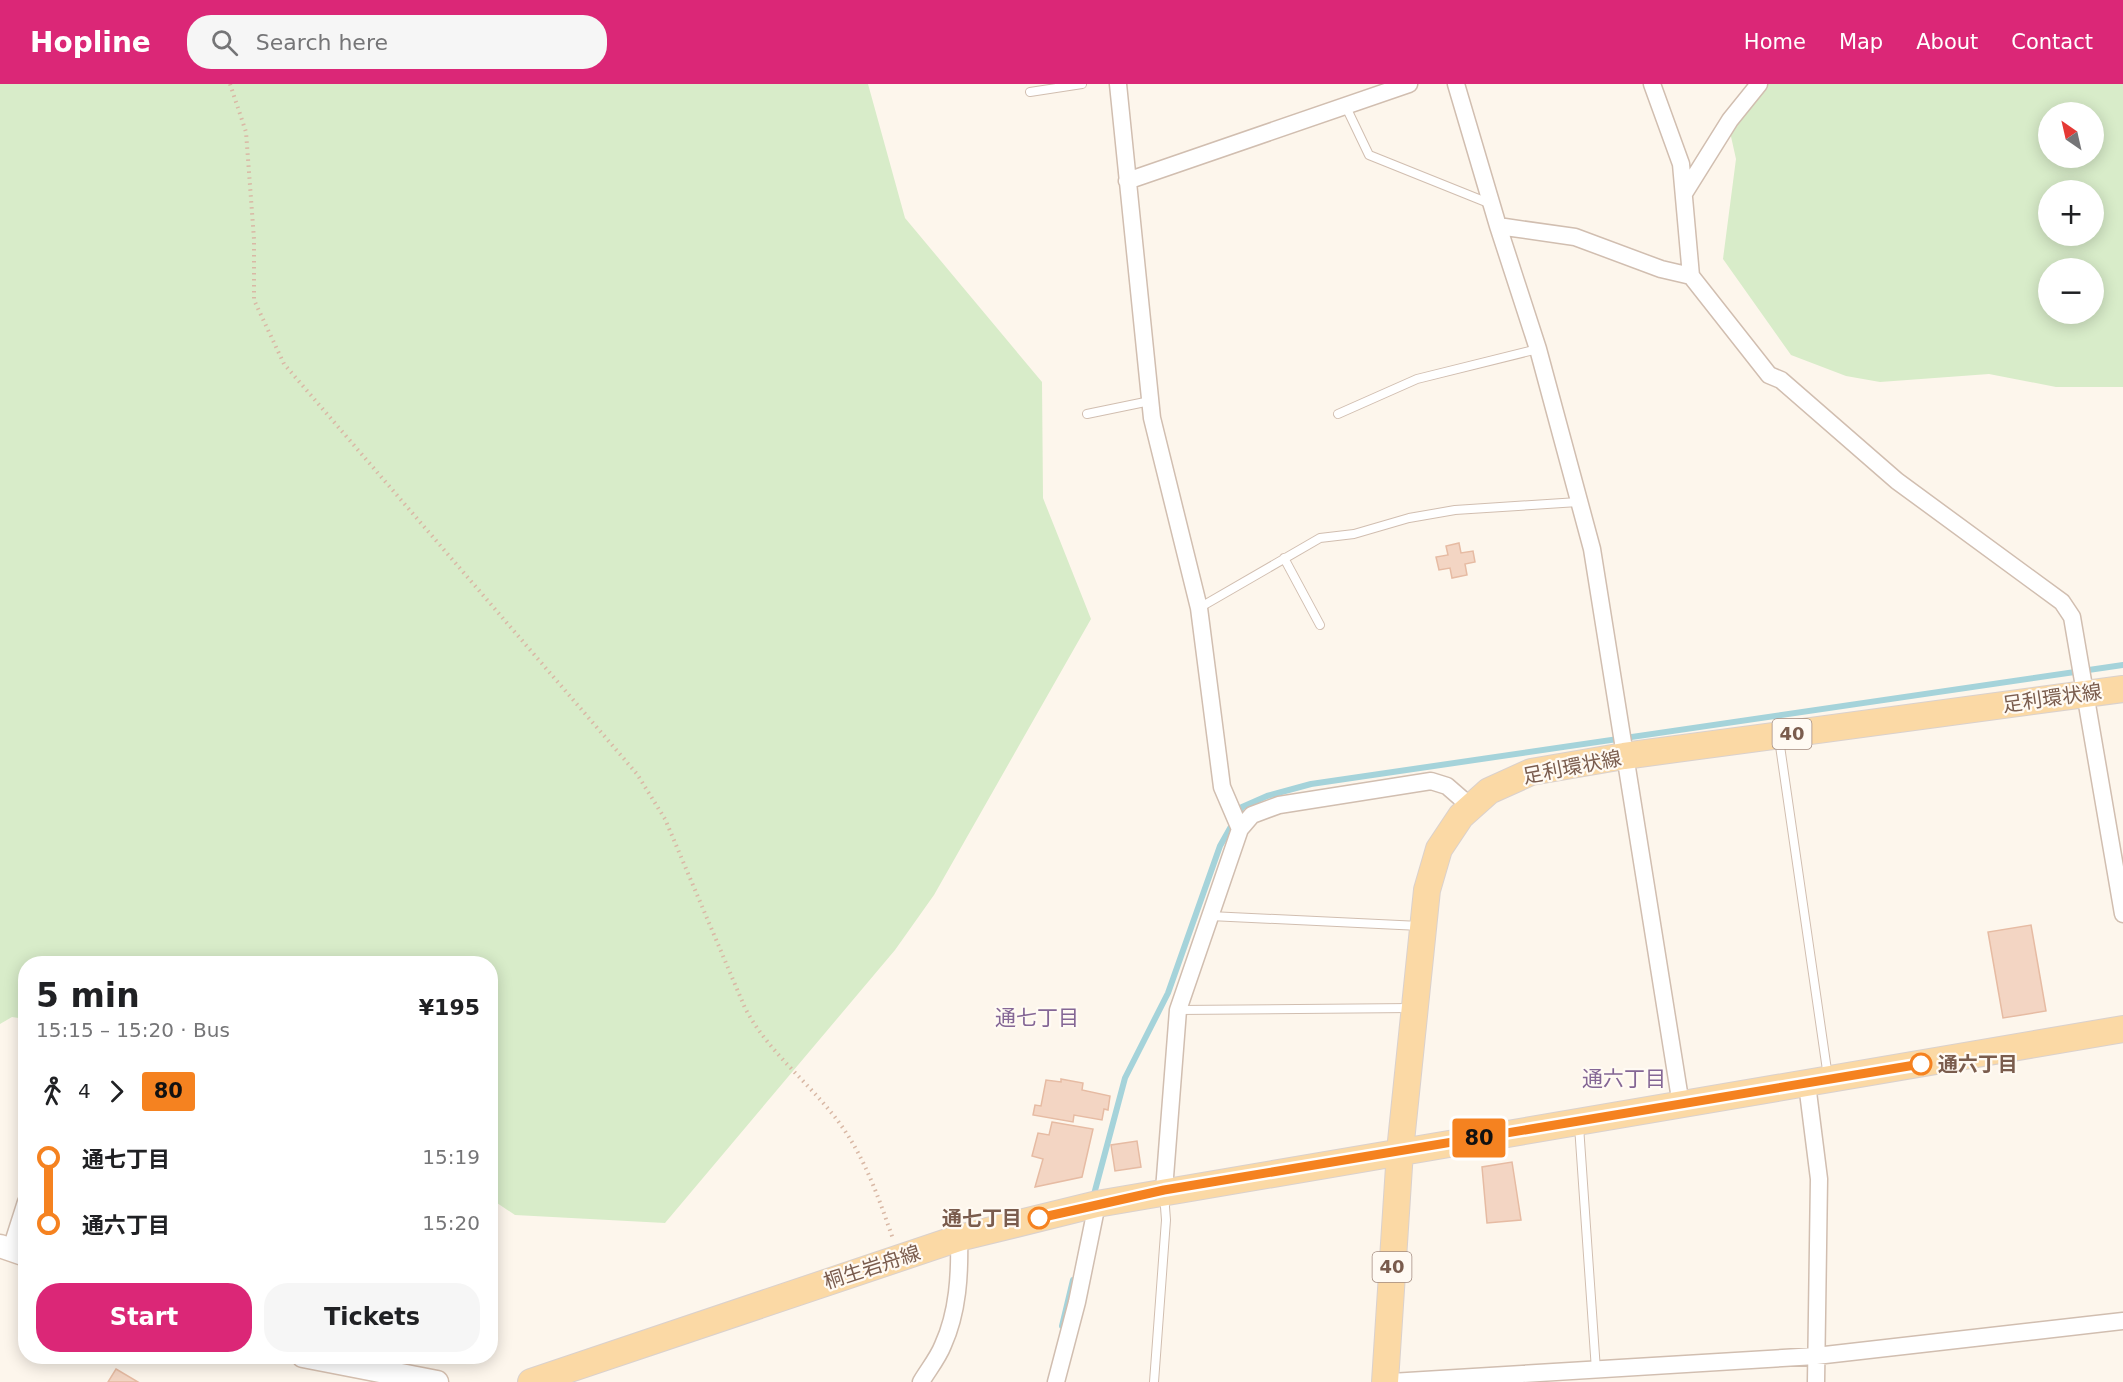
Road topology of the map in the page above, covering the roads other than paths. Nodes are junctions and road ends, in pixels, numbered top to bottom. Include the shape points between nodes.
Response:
1 (1082, 84) edge
2 (1118, 84) edge
3 (1408, 84) edge
4 (1456, 84) edge
5 (1652, 84) edge
6 (1759, 84) edge
7 (1030, 92) dead end
8 (1346, 106) junction
9 (1127, 181) junction
10 (1685, 192) junction
11 (1491, 204) junction
12 (1498, 226) junction
13 (1691, 276) junction
14 (1538, 348) junction
15 (1150, 401) junction
16 (1087, 414) dead end
17 (1338, 414) dead end
18 (1578, 502) junction
19 (1284, 558) junction
20 (1199, 608) junction
21 (1320, 625) dead end
22 (2123, 689) edge
23 (2084, 694) junction
24 (1778, 736) junction
25 (1624, 756) junction
26 (1470, 806) junction
27 (1240, 829) junction
28 (2123, 914) edge
29 (1210, 916) junction
30 (1422, 927) junction
31 (1414, 1008) junction
32 (1178, 1010) junction
33 (2123, 1029) edge
34 (1818, 1082) junction
35 (1681, 1105) junction
36 (1579, 1122) junction
37 (1400, 1151) junction
38 (1164, 1190) junction
39 (1097, 1204) junction
40 (18, 1230) edge
41 (959, 1238) junction
42 (12, 1250) edge
43 (2123, 1321) edge
44 (1816, 1356) junction
45 (344, 1364) edge
46 (1595, 1376) edge
47 (437, 1382) edge
48 (531, 1382) edge
49 (921, 1382) edge
50 (1056, 1382) edge
51 (1154, 1382) edge
52 (1384, 1382) edge
53 (1391, 1382) edge
54 (1816, 1382) edge

1 - 7 lane
2 - 9 street
3 - 8 street
4 - 11 street
5 - 10 street via 1681,164
6 - 10 street via 1730,120
8 - 9 street
8 - 11 lane via 1369,155
9 - 15 street
10 - 13 street
11 - 12 street
12 - 13 street via 1575,237
12 - 14 street
13 - 23 street via 1769,375 1781,380 1897,481 2062,602 2072,617
14 - 17 lane via 1417,379
14 - 18 street
15 - 16 lane
15 - 20 street
18 - 19 lane via 1455,510 1408,518 1354,534 1320,538
18 - 25 street via 1592,549
19 - 20 lane
19 - 21 lane
20 - 27 street via 1220,777
22 - 23 main road, 足利環状線 / 40
23 - 24 main road, 足利環状線 / 40
23 - 28 street
24 - 25 main road, 足利環状線 / 40
24 - 34 lane
25 - 26 main road, 足利環状線 / 40 via 1531,772 1502,783
25 - 35 street
26 - 27 street via 1447,786 1431,781 1279,805 1252,815
26 - 30 main road, 足利環状線 / 40 via 1439,849
27 - 29 street
29 - 30 lane
29 - 32 street
30 - 31 main road, 足利環状線 / 40
31 - 32 lane
31 - 37 main road, 足利環状線 / 40
32 - 38 street
33 - 34 main road, 桐生岩舟線
34 - 35 main road, 桐生岩舟線
34 - 44 street
35 - 36 main road, 桐生岩舟線
36 - 37 main road, 桐生岩舟線
36 - 46 lane
37 - 38 main road, 桐生岩舟線
37 - 52 main road, 足利環状線 / 40
38 - 39 main road, 桐生岩舟線
38 - 51 lane via 1166,1220
39 - 41 main road, 桐生岩舟線
39 - 50 street
40 - 42 street
41 - 48 main road, 桐生岩舟線
41 - 49 street via 956,1304 943,1346
43 - 44 street
44 - 46 street
44 - 54 street
45 - 47 street
46 - 53 street

